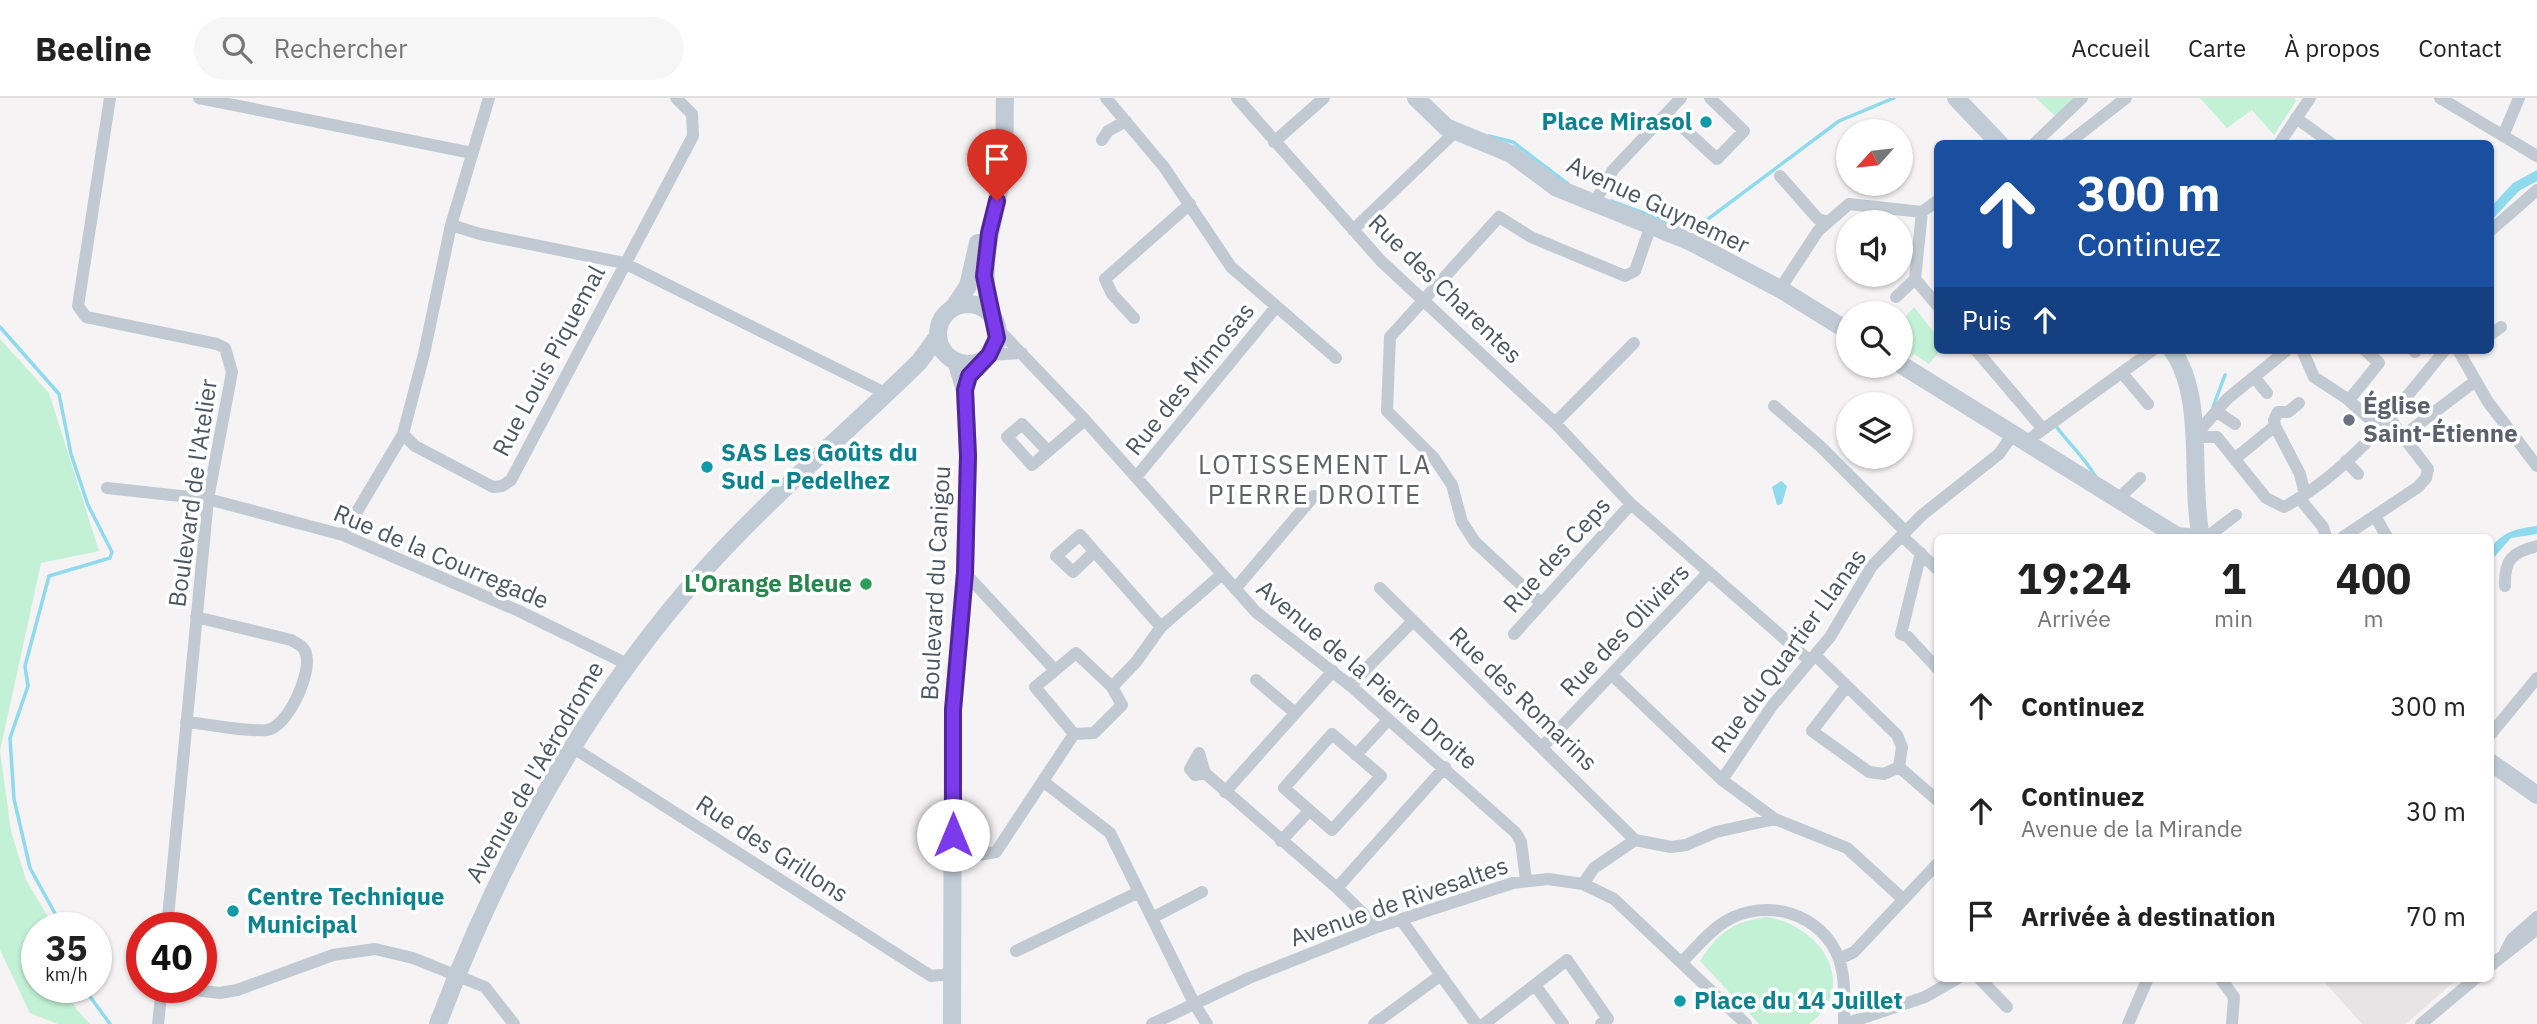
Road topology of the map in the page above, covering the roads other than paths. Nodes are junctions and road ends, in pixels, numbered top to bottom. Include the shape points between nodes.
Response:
1 (110, 98) edge
2 (199, 98) edge
3 (489, 98) edge
4 (676, 98) edge
5 (993, 98) edge
6 (1005, 98) edge
7 (1106, 98) edge
8 (1237, 98) edge
9 (1324, 98) edge
10 (1416, 98) edge
11 (1681, 98) edge
12 (1710, 98) edge
13 (1956, 98) edge
14 (2082, 98) edge
15 (2126, 98) edge
16 (2310, 98) edge
17 (2440, 98) edge
18 (2519, 98) edge
19 (1667, 113) junction
20 (2296, 118) junction
21 (1126, 121) junction
22 (1455, 132) junction
23 (2504, 136) junction
24 (1102, 140) dead end
25 (1996, 140) edge
26 (2038, 140) edge
27 (2072, 140) edge
28 (2282, 140) edge
29 (2326, 140) edge
30 (1274, 142) junction
31 (472, 153) junction
32 (2537, 156) edge
33 (1780, 176) dead end
34 (2537, 190) edge
35 (1597, 199) junction
36 (1934, 203) edge
37 (1190, 204) junction
38 (1922, 212) junction
39 (1828, 222) junction
40 (451, 225) junction
41 (1650, 228) junction
42 (2494, 228) edge
43 (1353, 230) junction
44 (625, 263) junction
45 (1915, 279) junction
46 (1780, 289) junction
47 (1896, 297) dead end
48 (1422, 298) junction
49 (1934, 302) edge
50 (954, 307) junction
51 (1276, 307) junction
52 (1134, 318) dead end
53 (994, 322) junction
54 (1836, 324) edge
55 (938, 336) junction
56 (1634, 343) dead end
57 (1023, 353) junction
58 (1979, 354) edge
59 (2148, 354) edge
60 (2174, 354) edge
61 (2282, 354) edge
62 (2304, 354) edge
63 (2369, 354) edge
64 (2442, 354) edge
65 (2460, 354) edge
66 (985, 357) junction
67 (1336, 358) dead end
68 (952, 359) junction
69 (919, 362) junction
70 (1913, 372) edge
71 (2122, 373) junction
72 (2256, 375) junction
73 (2474, 382) junction
74 (965, 390) junction
75 (886, 393) junction
76 (2347, 399) junction
77 (2299, 402) dead end
78 (2148, 404) dead end
79 (1773, 406) dead end
80 (2217, 412) junction
81 (2278, 412) junction
82 (1085, 420) junction
83 (1555, 423) junction
84 (2385, 423) junction
85 (2235, 425) dead end
86 (2275, 426) junction
87 (2043, 429) junction
88 (403, 434) junction
89 (2403, 436) junction
90 (2020, 437) junction
91 (2194, 437) junction
92 (1048, 451) dead end
93 (2237, 457) junction
94 (2346, 461) junction
95 (2537, 466) edge
96 (2358, 474) dead end
97 (1137, 477) junction
98 (2140, 478) dead end
99 (107, 488) dead end
100 (1314, 496) dead end
101 (2302, 496) junction
102 (208, 499) junction
103 (2118, 499) junction
104 (1631, 504) junction
105 (2236, 515) dead end
106 (2375, 516) junction
107 (1904, 534) junction
108 (2174, 534) edge
109 (2201, 534) edge
110 (2211, 534) edge
111 (2325, 534) edge
112 (2348, 534) edge
113 (2385, 534) edge
114 (343, 535) junction
115 (2537, 546) edge
116 (1094, 552) dead end
117 (1921, 553) junction
118 (1934, 566) edge
119 (965, 573) junction
120 (1708, 573) junction
121 (1221, 575) junction
122 (2505, 586) dead end
123 (1380, 588) dead end
124 (1235, 589) junction
125 (1541, 603) junction
126 (196, 617) junction
127 (1413, 621) junction
128 (1161, 627) junction
129 (1514, 634) dead end
130 (1812, 658) junction
131 (627, 664) junction
132 (1934, 665) edge
133 (1054, 669) junction
134 (1333, 671) junction
135 (1612, 675) junction
136 (2537, 678) edge
137 (1256, 680) dead end
138 (1112, 687) junction
139 (1352, 687) junction
140 (1846, 687) junction
141 (1294, 712) junction
142 (1388, 720) junction
143 (186, 722) junction
144 (2494, 730) edge
145 (1074, 733) junction
146 (572, 747) junction
147 (1543, 747) junction
148 (1356, 755) junction
149 (2494, 765) edge
150 (1445, 767) junction
151 (1899, 767) junction
152 (1205, 773) dead end
153 (1723, 780) junction
154 (1044, 782) junction
155 (1225, 792) junction
156 (2537, 795) edge
157 (1934, 797) edge
158 (1309, 811) junction
159 (1775, 819) junction
160 (1635, 840) junction
161 (1281, 841) junction
162 (953, 859) junction
163 (1934, 867) edge
164 (1525, 880) junction
165 (1583, 884) junction
166 (1337, 888) junction
167 (1139, 892) junction
168 (1202, 892) dead end
169 (1903, 899) junction
170 (168, 912) edge
171 (2537, 917) edge
172 (1152, 918) junction
173 (1402, 921) junction
174 (1377, 928) junction
175 (2537, 929) edge
176 (1017, 951) dead end
177 (2504, 954) junction
178 (1839, 959) junction
179 (1682, 962) junction
180 (2494, 963) edge
181 (456, 973) junction
182 (1441, 975) junction
183 (952, 982) junction
184 (1951, 982) edge
185 (1983, 982) edge
186 (2146, 982) edge
187 (2223, 982) edge
188 (2471, 982) edge
189 (1535, 985) junction
190 (217, 993) edge
191 (160, 1003) edge
192 (1195, 1005) junction
193 (2007, 1007) dead end
194 (1745, 1023) edge
195 (158, 1024) edge
196 (438, 1024) edge
197 (514, 1024) edge
198 (952, 1024) edge
199 (960, 1024) edge
200 (1152, 1024) edge
201 (1207, 1024) edge
202 (1374, 1024) edge
203 (1476, 1024) edge
204 (1484, 1024) edge
205 (1563, 1024) edge
206 (1601, 1024) edge
207 (1845, 1024) edge
208 (2128, 1024) edge
209 (2232, 1024) edge
210 (2421, 1024) edge

1 - 102 street, Boulevard de l'Atelier via 78,306 86,317 225,348 232,372
2 - 31 street
3 - 31 street
4 - 44 street via 695,123 693,136
5 - 50 main road via 990,191 984,224 968,286
6 - 53 main road via 1002,172 984,261 984,283
7 - 21 street
8 - 30 street, Rue des Charentes via 1250,108
9 - 30 street
10 - 22 main road, Avenue Guynemer
11 - 19 street
12 - 19 street via 1745,131 1717,159
13 - 25 main road
14 - 26 street
15 - 27 street
16 - 20 street
17 - 23 street
18 - 23 street
19 - 35 street via 1613,170
20 - 28 street
20 - 29 street
21 - 24 street
21 - 37 street
22 - 35 main road, Avenue Guynemer via 1511,153 1557,188
22 - 43 street
23 - 32 street
30 - 43 street, Rue des Charentes
31 - 40 street
33 - 39 street via 1818,219
34 - 42 street
35 - 41 main road, Avenue Guynemer
36 - 38 street
37 - 51 street via 1231,267
37 - 52 street via 1105,279
38 - 39 street via 1849,204
38 - 45 street
39 - 46 street
40 - 44 street, Rue Louis Piquemal
40 - 88 street
41 - 46 main road, Avenue Guynemer via 1691,242
41 - 48 street via 1635,271 1625,276 1531,237 1499,216
43 - 48 street, Rue des Charentes
44 - 75 street, Rue Louis Piquemal
44 - 88 street, Rue Louis Piquemal via 510,480 493,487 415,446
45 - 47 street
45 - 49 street
46 - 54 main road, Avenue Guynemer
48 - 83 street, Rue des Charentes
48 - 125 street via 1390,337 1387,411 1434,458 1452,485 1462,522 1475,542
50 - 53 main road via 974,304
50 - 55 main road via 941,320
51 - 67 street
51 - 97 street, Rue des Mimosas
53 - 57 street, Avenue de la Pierre Droite
53 - 66 main road via 997,338
55 - 68 main road
55 - 69 main road, Avenue de l'Aérodrome
56 - 83 street
57 - 66 street
57 - 82 street, Avenue de la Pierre Droite
58 - 87 street
59 - 71 street, Rue du Quartier Llanas
60 - 91 main road via 2183,368
61 - 72 street
62 - 76 street via 2314,377
63 - 76 street via 2379,363
64 - 84 street
65 - 73 street
66 - 68 main road via 964,363
66 - 74 main road via 969,376
68 - 69 main road
68 - 74 main road, Boulevard du Canigou
69 - 75 main road, Avenue de l'Aérodrome
70 - 90 main road
71 - 78 street
71 - 87 street, Rue du Quartier Llanas
72 - 80 street
72 - 81 street
73 - 89 street
73 - 95 street
74 - 119 main road, Boulevard du Canigou
75 - 131 main road, Avenue de l'Aérodrome via 780,490
76 - 84 street
77 - 81 street via 2288,412
79 - 107 street via 1821,447
80 - 85 street
80 - 91 street
81 - 86 street
82 - 92 street
82 - 97 street, Avenue de la Pierre Droite
83 - 104 street, Rue des Charentes
84 - 89 street
84 - 94 street
86 - 93 street
86 - 101 street via 2284,439
87 - 90 street, Rue du Quartier Llanas
88 - 114 street
89 - 106 street via 2428,469 2426,478
90 - 103 main road
90 - 107 street, Rue du Quartier Llanas
91 - 93 street via 2217,437
91 - 109 main road
93 - 101 street via 2266,498 2284,507
94 - 96 street
94 - 101 street
97 - 121 street, Avenue de la Pierre Droite
98 - 103 street
99 - 102 street, Rue de la Courregade
100 - 124 street
101 - 111 street
102 - 114 street, Rue de la Courregade
102 - 126 street, Boulevard de l'Atelier
103 - 108 main road
104 - 120 street, Rue des Charentes
104 - 125 street, Rue des Ceps
105 - 110 street
106 - 112 street
106 - 113 street
107 - 117 street
107 - 130 street, Rue du Quartier Llanas via 1872,566
114 - 131 street, Rue de la Courregade via 519,611
115 - 122 street via 2518,551 2505,568
116 - 128 street
117 - 118 street
117 - 132 street via 1900,634
119 - 133 street
119 - 162 main road, Boulevard du Canigou via 953,710
120 - 130 street, Rue des Charentes
120 - 135 street, Rue des Oliviers
121 - 124 street, Avenue de la Pierre Droite
121 - 128 street
123 - 127 street, Rue des Romarins
124 - 134 street, Avenue de la Pierre Droite via 1256,612
125 - 129 street, Rue des Ceps
126 - 143 street, Boulevard de l'Atelier
126 - 143 street via 291,640 302,646 307,667 288,717 280,726 267,730
127 - 139 street
127 - 147 street, Rue des Romarins
128 - 138 street
130 - 140 street, Rue des Charentes
130 - 153 street, Rue du Quartier Llanas via 1772,705
131 - 146 main road, Avenue de l'Aérodrome
133 - 138 street via 1076,653
133 - 145 street via 1035,687
134 - 139 street, Avenue de la Pierre Droite
134 - 141 street
135 - 147 street, Rue des Oliviers
135 - 153 street
136 - 144 street
137 - 141 street
138 - 145 street via 1122,705 1094,733
139 - 142 street, Avenue de la Pierre Droite
140 - 151 street, Rue des Charentes via 1897,735 1902,747
140 - 151 street via 1812,731 1869,772 1884,774
141 - 155 street
142 - 148 street
142 - 150 street, Avenue de la Pierre Droite
143 - 170 street, Boulevard de l'Atelier
145 - 154 street
146 - 181 main road, Avenue de l'Aérodrome via 493,888
146 - 183 street, Rue des Grillons via 931,976
147 - 160 street, Rue des Romarins
148 - 158 street via 1381,776 1332,830
148 - 158 street via 1332,734 1284,788
149 - 156 main road
150 - 164 street, Avenue de la Pierre Droite via 1516,833
150 - 166 street
151 - 157 street
152 - 155 street
153 - 159 street
154 - 162 street via 996,852
154 - 167 street via 1110,833
155 - 161 street
158 - 161 street
159 - 160 street via 1716,832 1686,845
159 - 169 street via 1847,848
160 - 165 street via 1594,868
161 - 166 street
162 - 183 main road, Boulevard du Canigou
163 - 169 street
164 - 165 street, Avenue de Rivesaltes
164 - 173 street, Avenue de Rivesaltes
165 - 179 street, Avenue de Rivesaltes via 1614,899
166 - 174 street
167 - 172 street
167 - 176 street
168 - 172 street
169 - 178 street via 1854,952
171 - 177 street via 2512,939
172 - 192 street
173 - 174 street, Avenue de Rivesaltes
173 - 182 street
174 - 192 street, Avenue de Rivesaltes via 1249,978
175 - 177 street
177 - 180 street
178 - 179 street via 1832,945 1802,917 1763,909 1726,921
178 - 207 street
179 - 194 street, Avenue de Rivesaltes
181 - 190 street via 375,949 333,955 237,990
181 - 196 main road, Avenue de l'Aérodrome
181 - 197 street via 485,987
182 - 202 street
182 - 203 street
183 - 198 main road, Boulevard du Canigou
183 - 199 main road, Boulevard du Canigou
184 - 207 street via 1926,997
185 - 193 street
186 - 208 street
187 - 209 street via 2234,996
188 - 210 street
189 - 204 street
189 - 205 street
189 - 206 street via 1567,960 1608,1018
191 - 195 street
192 - 200 street, Avenue de Rivesaltes
192 - 201 street

